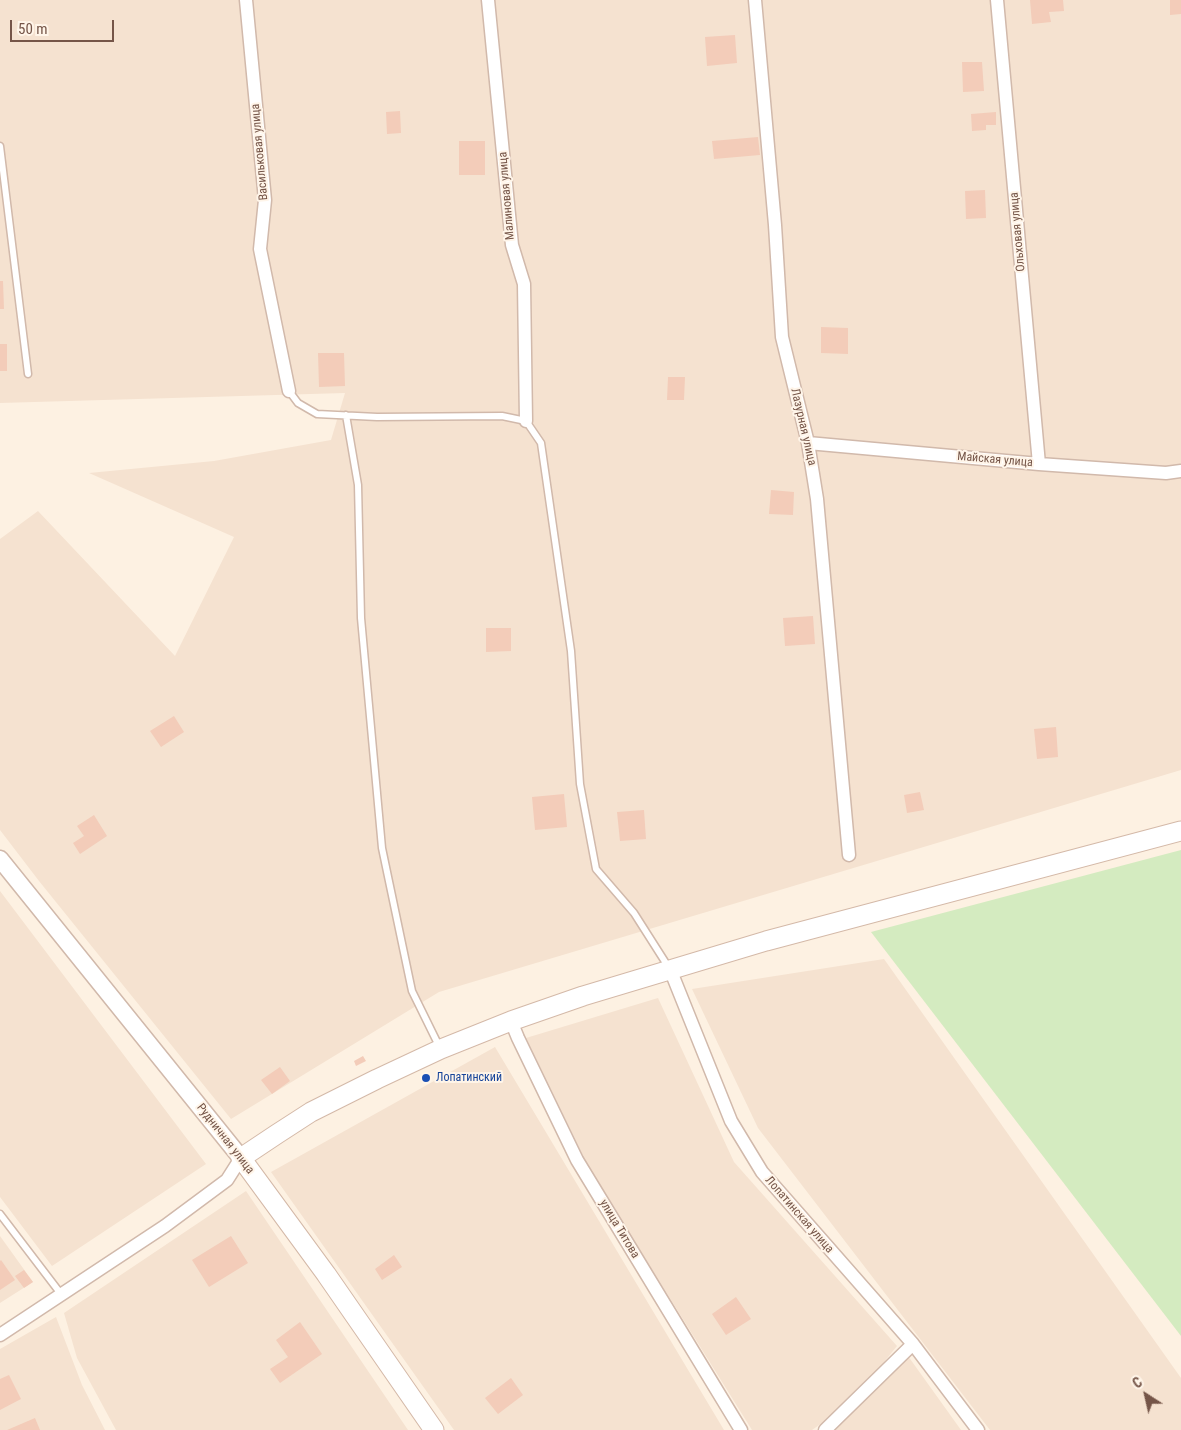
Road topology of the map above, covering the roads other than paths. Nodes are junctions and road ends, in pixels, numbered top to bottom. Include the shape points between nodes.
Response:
1 (246, 0) edge
2 (488, 0) edge
3 (755, 0) edge
4 (997, 0) edge
5 (0, 146) edge
6 (28, 374) dead end
7 (289, 391) joint
8 (346, 415) junction
9 (526, 421) junction
10 (808, 443) junction
11 (1039, 464) junction
12 (1181, 471) edge
13 (1181, 831) edge
14 (849, 856) dead end
15 (0, 859) edge
16 (670, 970) junction
17 (511, 1022) junction
18 (441, 1049) junction
19 (241, 1158) junction
20 (0, 1214) edge
21 (61, 1294) junction
22 (0, 1335) edge
23 (913, 1344) junction
24 (434, 1430) edge
25 (741, 1430) edge
26 (825, 1430) edge
27 (978, 1430) edge

1 - 7 street, Васильковая улица via 265,200 260,249
2 - 9 street, Малиновая улица via 512,245 524,284
3 - 10 street, Лазурная улица via 782,337
4 - 11 street, Ольховая улица
5 - 6 lane
7 - 8 lane via 298,403 317,414
8 - 9 lane via 502,416
8 - 18 lane via 358,485 361,618 382,848 412,991
9 - 16 lane via 541,443 571,651 580,784 596,869 634,913
10 - 11 street, Майская улица
10 - 14 street, Лазурная улица via 817,499
11 - 12 street, Майская улица via 1166,473
13 - 16 main road via 766,941
15 - 19 street, Рудничная улица
16 - 17 main road
16 - 23 street, Лопатинская улица via 731,1121 762,1172
17 - 18 main road
17 - 25 street, улица Титова via 577,1160
18 - 19 main road via 312,1112
19 - 21 street via 227,1180 165,1226
19 - 24 main road, Рудничная улица
20 - 21 lane
21 - 22 street
23 - 26 street
23 - 27 street, Лопатинская улица

